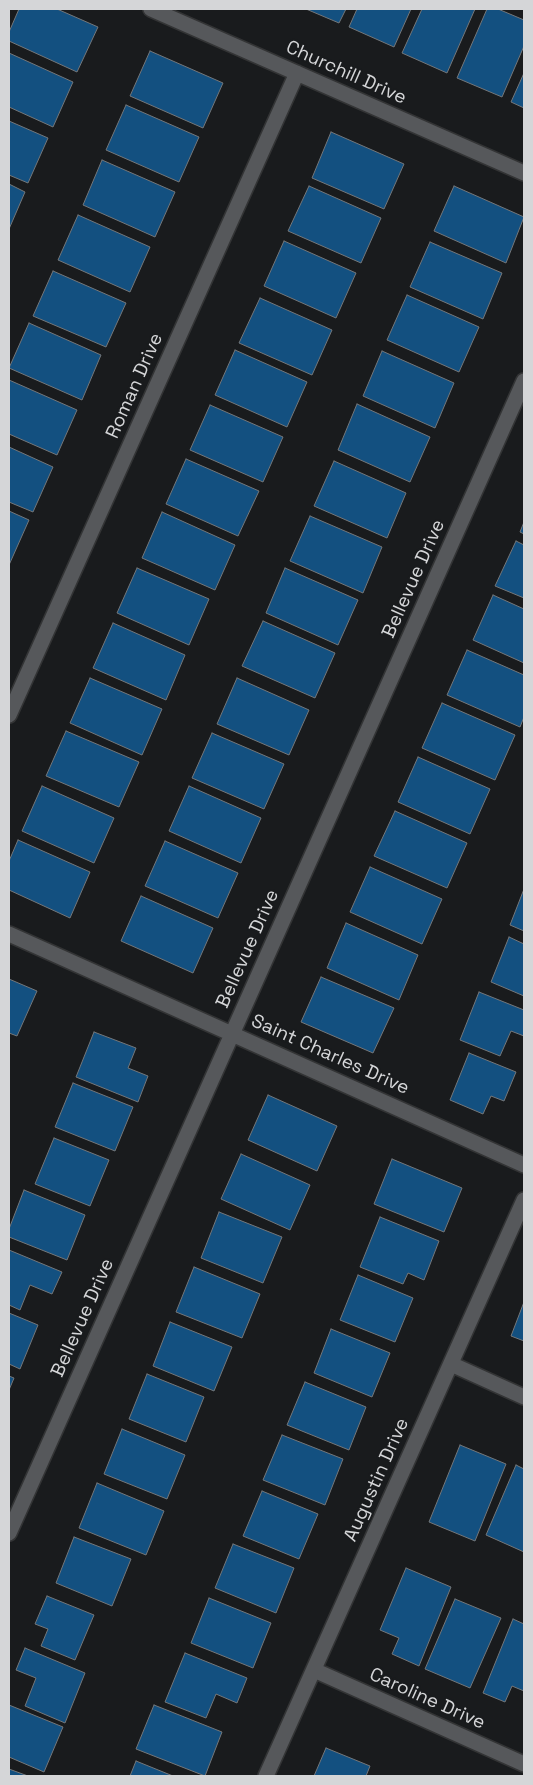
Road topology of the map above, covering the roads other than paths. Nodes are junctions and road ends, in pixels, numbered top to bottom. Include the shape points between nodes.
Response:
1 (151, 9) edge
2 (297, 74) junction
3 (524, 173) edge
4 (524, 381) edge
5 (9, 715) edge
6 (9, 934) edge
7 (232, 1033) junction
8 (524, 1164) edge
9 (524, 1200) edge
10 (451, 1364) junction
11 (524, 1398) edge
12 (9, 1533) edge
13 (314, 1670) junction
14 (524, 1764) edge
15 (266, 1776) edge

1 - 2 street, Churchill Drive
2 - 3 street, Churchill Drive
2 - 5 street, Roman Drive
4 - 7 street, Bellevue Drive
6 - 7 street, Saint Charles Drive
7 - 8 street, Saint Charles Drive
7 - 12 street, Bellevue Drive
9 - 10 street, Augustin Drive
10 - 11 street
10 - 13 street, Augustin Drive
13 - 14 street, Caroline Drive
13 - 15 street, Augustin Drive

